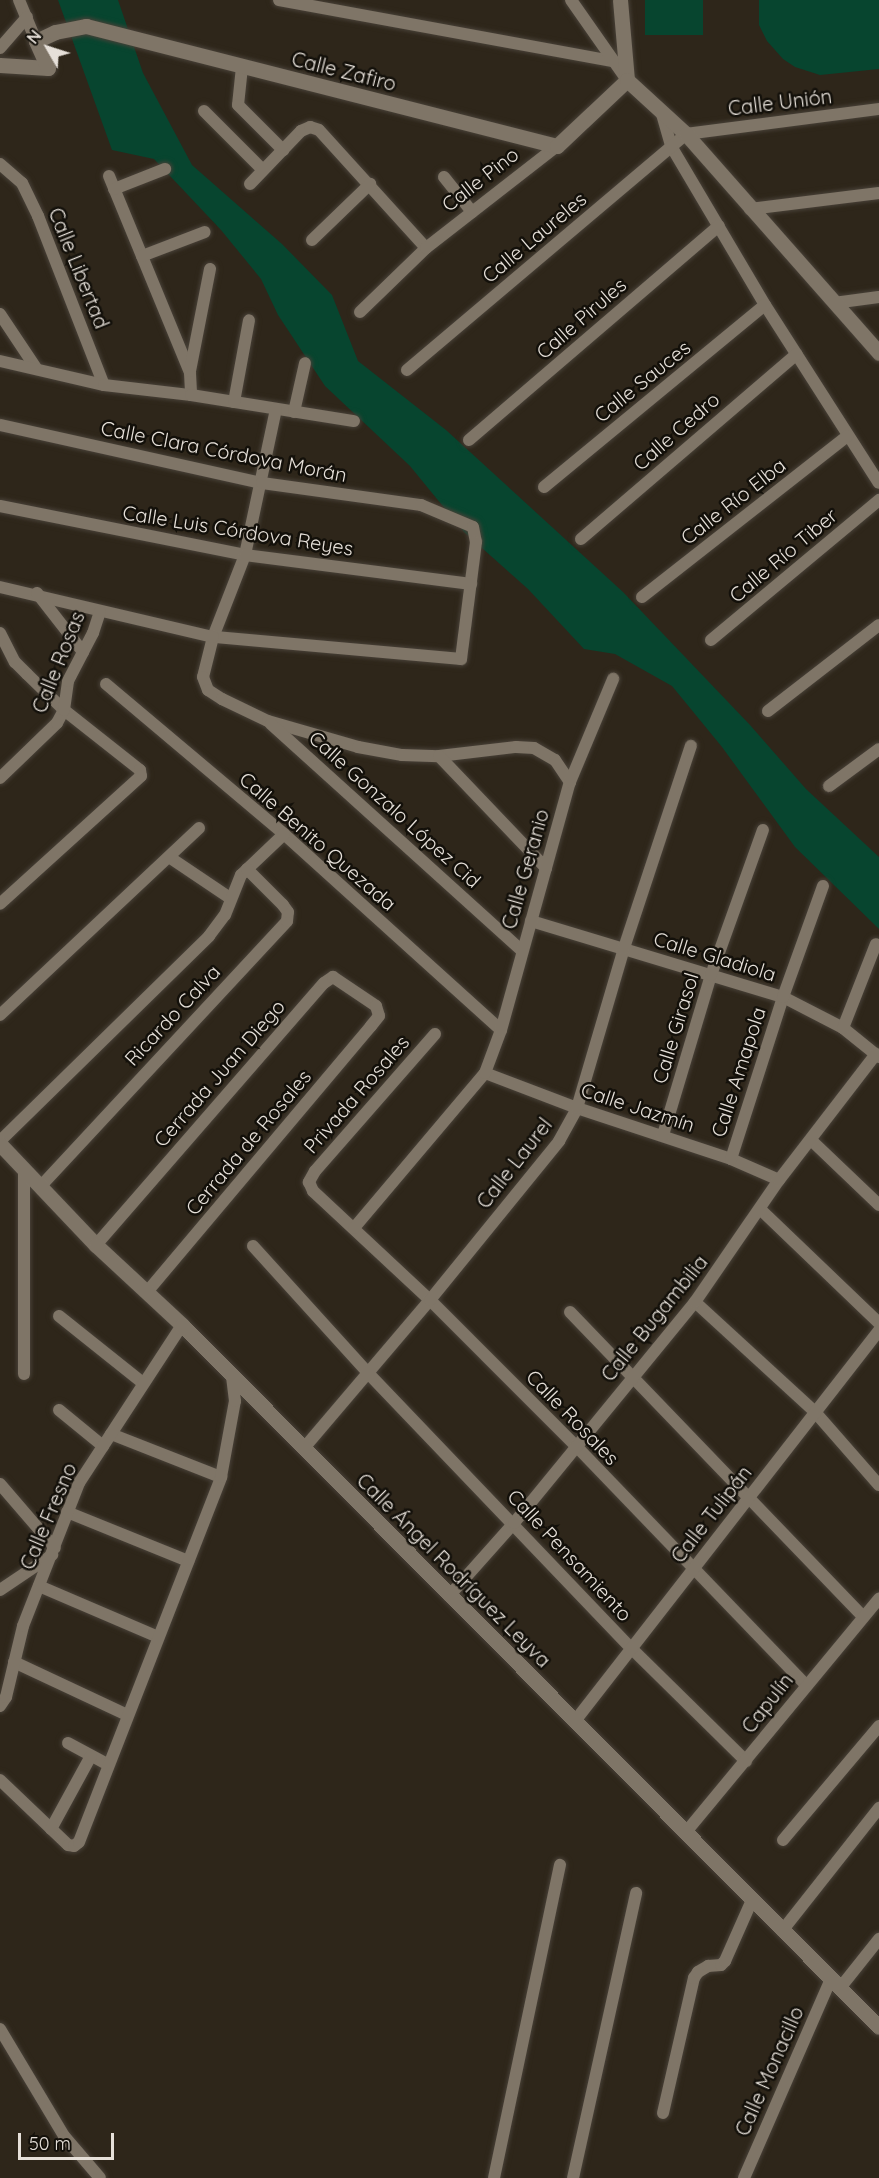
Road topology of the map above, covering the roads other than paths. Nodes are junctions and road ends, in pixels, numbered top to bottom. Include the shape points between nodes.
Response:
1 (19, 0) edge
2 (279, 0) edge
3 (571, 0) edge
4 (620, 0) edge
5 (27, 17) junction
6 (36, 41) junction
7 (0, 48) edge
8 (612, 61) junction
9 (0, 65) edge
10 (242, 67) junction
11 (627, 80) junction
12 (879, 109) edge
13 (204, 111) dead end
14 (662, 114) junction
15 (686, 134) junction
16 (557, 146) junction
17 (671, 146) junction
18 (283, 150) junction
19 (5, 167) edge
20 (165, 169) dead end
21 (264, 170) junction
22 (109, 176) dead end
23 (444, 177) dead end
24 (250, 184) dead end
25 (370, 184) junction
26 (114, 189) junction
27 (879, 193) edge
28 (750, 209) junction
29 (472, 212) junction
30 (719, 226) junction
31 (205, 232) dead end
32 (312, 240) dead end
33 (426, 248) junction
34 (142, 256) junction
35 (210, 269) dead end
36 (879, 297) edge
37 (834, 303) junction
38 (765, 305) junction
39 (360, 312) dead end
40 (0, 314) edge
41 (249, 320) dead end
42 (879, 353) edge
43 (797, 354) junction
44 (0, 360) edge
45 (305, 363) dead end
46 (36, 368) junction
47 (407, 370) dead end
48 (190, 372) junction
49 (104, 385) junction
50 (191, 395) junction
51 (234, 402) junction
52 (276, 409) junction
53 (294, 412) junction
54 (354, 421) dead end
55 (0, 425) edge
56 (847, 436) junction
57 (469, 440) dead end
58 (262, 483) junction
59 (879, 483) edge
60 (544, 488) dead end
61 (879, 500) edge
62 (0, 506) edge
63 (581, 538) dead end
64 (245, 555) junction
65 (471, 584) junction
66 (1, 589) edge
67 (37, 593) junction
68 (642, 597) dead end
69 (100, 612) junction
70 (879, 625) edge
71 (0, 633) edge
72 (213, 637) junction
73 (711, 640) dead end
74 (83, 652) junction
75 (613, 679) dead end
76 (106, 684) dead end
77 (64, 710) junction
78 (768, 711) dead end
79 (268, 721) junction
80 (691, 746) dead end
81 (879, 748) edge
82 (439, 756) junction
83 (0, 778) edge
84 (570, 782) junction
85 (829, 786) dead end
86 (199, 828) dead end
87 (763, 830) dead end
88 (284, 834) junction
89 (169, 857) junction
90 (546, 868) junction
91 (247, 869) junction
92 (823, 886) dead end
93 (230, 898) junction
94 (0, 904) edge
95 (531, 921) junction
96 (876, 944) dead end
97 (624, 948) junction
98 (522, 951) junction
99 (711, 975) junction
100 (783, 997) junction
101 (0, 1015) edge
102 (378, 1016) joint
103 (843, 1028) junction
104 (501, 1030) junction
105 (435, 1034) dead end
106 (878, 1056) edge
107 (485, 1073) junction
108 (577, 1108) junction
109 (663, 1136) junction
110 (811, 1140) junction
111 (0, 1143) edge
112 (731, 1159) junction
113 (24, 1170) junction
114 (779, 1180) junction
115 (309, 1182) joint
116 (40, 1187) junction
117 (879, 1205) edge
118 (760, 1209) junction
119 (354, 1228) junction
120 (96, 1245) junction
121 (253, 1246) dead end
122 (147, 1292) junction
123 (430, 1300) junction
124 (695, 1302) junction
125 (570, 1312) dead end
126 (59, 1316) dead end
127 (879, 1323) edge
128 (182, 1325) junction
129 (879, 1331) edge
130 (368, 1373) junction
131 (24, 1374) dead end
132 (634, 1376) junction
133 (232, 1378) junction
134 (143, 1383) junction
135 (59, 1410) dead end
136 (815, 1412) junction
137 (111, 1434) junction
138 (103, 1446) junction
139 (576, 1446) junction
140 (304, 1448) junction
141 (220, 1478) junction
142 (0, 1484) edge
143 (879, 1485) edge
144 (748, 1498) junction
145 (67, 1512) junction
146 (514, 1523) junction
147 (54, 1551) junction
148 (188, 1561) junction
149 (692, 1569) junction
150 (39, 1586) junction
151 (0, 1590) edge
152 (449, 1596) junction
153 (879, 1599) edge
154 (862, 1617) junction
155 (158, 1637) junction
156 (632, 1649) junction
157 (14, 1662) junction
158 (806, 1685) junction
159 (0, 1706) edge
160 (127, 1715) junction
161 (575, 1721) junction
162 (879, 1726) edge
163 (68, 1743) dead end
164 (91, 1756) junction
165 (746, 1761) junction
166 (107, 1764) junction
167 (0, 1780) edge
168 (879, 1808) edge
169 (51, 1829) junction
170 (686, 1832) junction
171 (783, 1840) dead end
172 (560, 1865) dead end
173 (636, 1893) dead end
174 (752, 1900) junction
175 (782, 1931) junction
176 (879, 1939) edge
177 (835, 1984) junction
178 (879, 2027) edge
179 (0, 2029) edge
180 (663, 2113) dead end
181 (100, 2178) edge
182 (494, 2178) edge
183 (573, 2178) edge
184 (744, 2178) edge

1 - 5 street
2 - 8 street
3 - 8 street
4 - 11 street
5 - 6 street
5 - 7 street
6 - 9 street via 48,68
6 - 10 street, Calle Zafiro via 55,32 86,26
8 - 11 street
10 - 16 street, Calle Zafiro
10 - 18 street via 238,105
11 - 14 street
11 - 16 street, Calle Pino
12 - 15 street, Calle Unión
13 - 21 street
14 - 15 street
14 - 17 street
15 - 17 street, Calle Laureles
15 - 28 street
16 - 29 street, Calle Pino
17 - 30 street
17 - 47 street, Calle Laureles
18 - 21 street
18 - 25 street via 301,131 310,127 319,130
19 - 49 street, Calle Libertad via 22,183 38,216
20 - 26 street
21 - 24 street
22 - 26 street
23 - 29 street
25 - 32 street
25 - 33 street
26 - 34 street
27 - 28 street
28 - 37 street
29 - 33 street, Calle Pino
30 - 38 street
30 - 57 street, Calle Pirules
31 - 34 street
33 - 39 street, Calle Pino
34 - 48 street
35 - 48 street
36 - 37 street
37 - 42 street
38 - 43 street
38 - 60 street, Calle Sauces
40 - 46 street
41 - 51 street
43 - 56 street
43 - 63 street, Calle Cedro
44 - 46 street
45 - 53 street
46 - 49 street
48 - 50 street
49 - 50 street
50 - 51 street
51 - 52 street
52 - 53 street
52 - 58 street
53 - 54 street
55 - 58 street, Calle Clara Córdova Morán
56 - 59 street
56 - 68 street, Calle Río Elba
58 - 64 street
58 - 65 street, Calle Clara Córdova Morán via 422,505 473,527 476,542
61 - 73 street, Calle Río Tiber
62 - 64 street, Calle Luis Córdova Reyes
64 - 65 street, Calle Luis Córdova Reyes
64 - 72 street
65 - 72 street via 461,659
66 - 67 street
67 - 69 street
67 - 74 street
69 - 72 street
69 - 74 street, Calle Rosas
70 - 78 street
71 - 77 street via 15,662
72 - 79 street via 203,677 208,690
74 - 77 street, Calle Rosas via 68,681
75 - 84 street, Calle Geranio
76 - 88 street, Calle Benito Quezada
77 - 83 street, Calle Rosas via 57,723
77 - 94 street via 140,770 141,776
79 - 82 street via 358,747 402,755
79 - 98 street, Calle Gonzalo López Cid
80 - 97 street, Calle Laurel
81 - 85 street
82 - 84 street via 534,748 555,760
82 - 90 street
84 - 90 street, Calle Geranio
86 - 89 street
87 - 99 street, Calle Girasol
88 - 91 street
88 - 104 street, Calle Benito Quezada
89 - 93 street
89 - 101 street
90 - 95 street, Calle Geranio
91 - 93 street
91 - 116 street, Ricardo Calva via 284,905 288,912 286,921
92 - 100 street, Calle Amapola
93 - 111 street via 225,915 209,936
95 - 97 street, Calle Gladiola
95 - 98 street, Calle Geranio
96 - 103 street
97 - 99 street, Calle Gladiola
97 - 108 street, Calle Laurel
98 - 104 street, Calle Geranio
99 - 100 street, Calle Gladiola
99 - 109 street, Calle Girasol
100 - 103 street, Calle Gladiola
100 - 112 street, Calle Amapola
102 - 120 street, Cerrada Juan Diego via 376,1006 342,981 333,977 324,983
102 - 122 street, Cerrada de Rosales
103 - 106 street, Calle Gladiola
104 - 107 street, Calle Geranio
105 - 115 street, Privada Rosales
106 - 110 street, Calle Bugambilia
107 - 108 street, Calle Jazmín
107 - 119 street, Calle Geranio
108 - 109 street, Calle Jazmín
108 - 123 street, Calle Laurel via 559,1141
109 - 112 street, Calle Jazmín
110 - 114 street, Calle Bugambilia
110 - 117 street
111 - 113 street, Calle Ángel Rodríguez Leyva
112 - 114 street, Calle Jazmín
113 - 116 street, Calle Ángel Rodríguez Leyva
113 - 131 street
114 - 118 street, Calle Bugambilia
115 - 119 street, Calle Rosales via 313,1191
116 - 120 street, Calle Ángel Rodríguez Leyva
118 - 124 street, Calle Bugambilia
118 - 127 street
119 - 123 street, Calle Rosales
120 - 122 street, Calle Ángel Rodríguez Leyva
121 - 130 street, Calle Pensamiento
122 - 128 street, Calle Ángel Rodríguez Leyva
123 - 130 street, Calle Laurel
123 - 139 street, Calle Rosales
124 - 132 street, Calle Bugambilia
124 - 136 street
125 - 132 street
126 - 134 street
128 - 133 street, Calle Ángel Rodríguez Leyva
128 - 134 street, Calle Fresno
129 - 136 street, Calle Tulipán
130 - 140 street, Calle Laurel
130 - 146 street, Calle Pensamiento
132 - 139 street, Calle Bugambilia
132 - 144 street
133 - 140 street, Calle Ángel Rodríguez Leyva
133 - 141 street via 235,1401
134 - 137 street, Calle Fresno
135 - 138 street
136 - 143 street
136 - 144 street, Calle Tulipán
137 - 138 street, Calle Fresno
137 - 141 street
138 - 145 street, Calle Fresno
139 - 146 street, Calle Bugambilia
139 - 149 street, Calle Rosales
140 - 152 street, Calle Ángel Rodríguez Leyva
141 - 148 street
142 - 147 street
144 - 149 street, Calle Tulipán
144 - 154 street
145 - 147 street, Calle Fresno
145 - 148 street
146 - 152 street, Calle Bugambilia
146 - 156 street, Calle Pensamiento
147 - 150 street, Calle Fresno
147 - 151 street
148 - 155 street
149 - 156 street, Calle Tulipán
149 - 158 street, Calle Rosales
150 - 155 street
150 - 157 street, Calle Fresno
152 - 161 street, Calle Ángel Rodríguez Leyva
153 - 154 street, Capulín
154 - 158 street, Capulín
155 - 160 street
156 - 161 street, Calle Tulipán
156 - 165 street, Calle Pensamiento
157 - 159 street, Calle Fresno
157 - 160 street
158 - 165 street, Capulín
160 - 166 street
161 - 170 street, Calle Ángel Rodríguez Leyva
162 - 171 street
163 - 164 street
164 - 166 street
164 - 169 street
165 - 170 street, Capulín
166 - 169 street via 79,1842 68,1845
167 - 169 street
168 - 175 street
170 - 174 street, Calle Ángel Rodríguez Leyva
172 - 182 street
173 - 183 street
174 - 175 street, Calle Ángel Rodríguez Leyva
174 - 180 street via 725,1961 708,1966 694,1978
175 - 177 street, Calle Ángel Rodríguez Leyva
176 - 177 street, Calle Monacillo
177 - 178 street, Calle Ángel Rodríguez Leyva
177 - 184 street, Calle Monacillo
179 - 181 street via 64,2136

